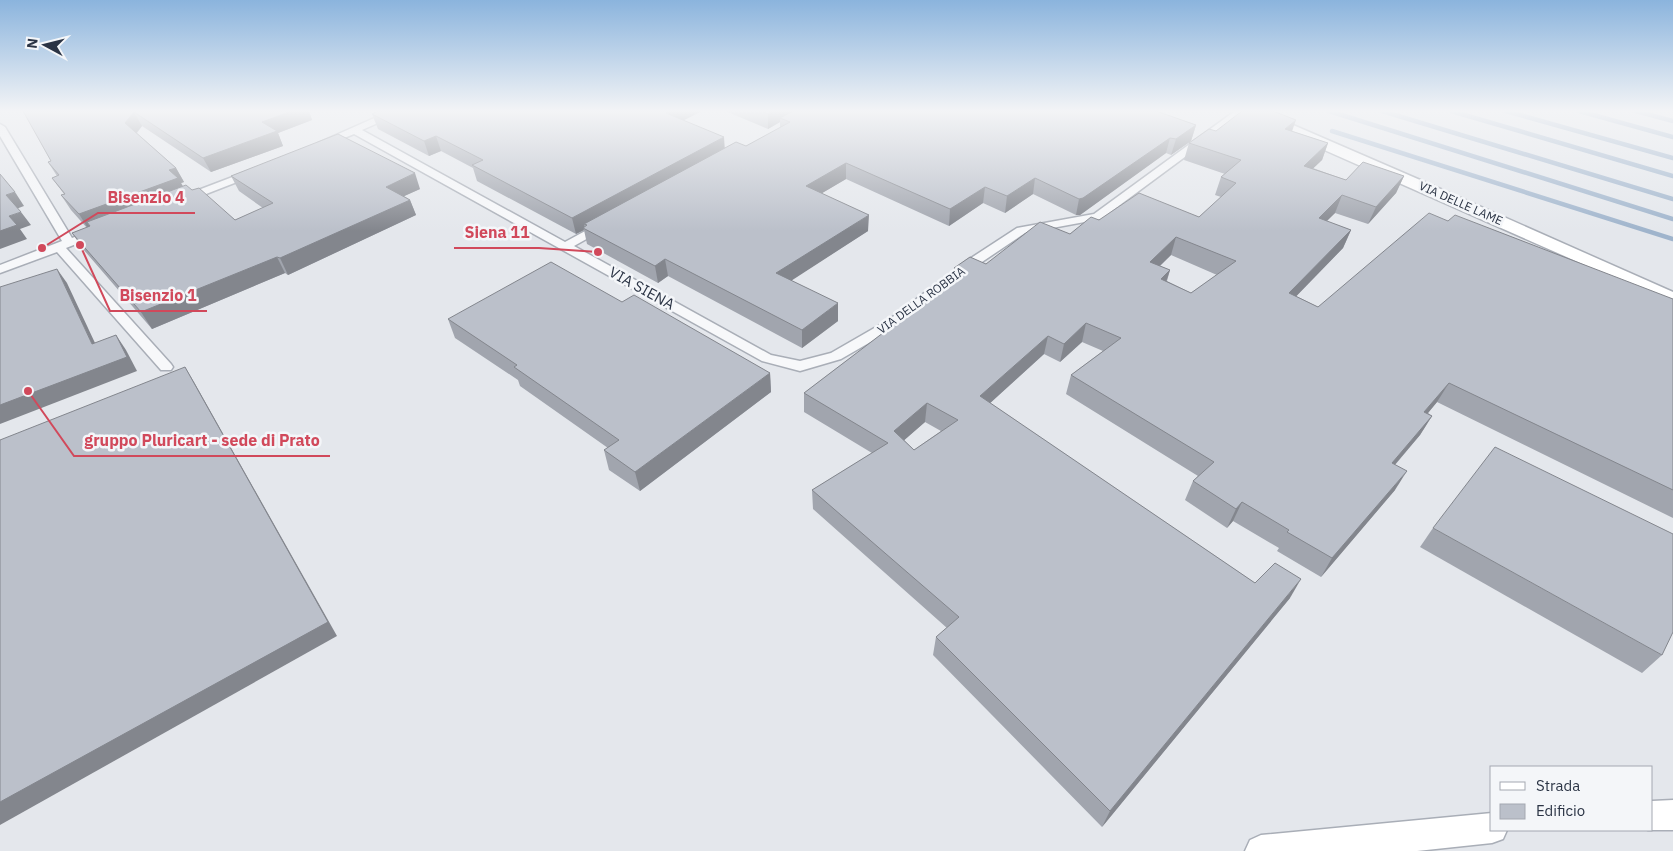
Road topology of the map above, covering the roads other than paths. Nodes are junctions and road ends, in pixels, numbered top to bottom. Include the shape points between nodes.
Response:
1 (13, 151) edge
2 (392, 151) edge
3 (1189, 151) edge
4 (1339, 151) edge
5 (266, 167) edge
6 (178, 202) edge
7 (608, 223) edge
8 (105, 229) edge
9 (64, 245) junction
10 (566, 246) junction
11 (0, 269) edge
12 (1673, 299) edge
13 (800, 366) joint
14 (166, 367) dead end
15 (1653, 816) edge
16 (1673, 816) edge
17 (1490, 828) edge
18 (1261, 851) edge

1 - 9 street
2 - 10 street, VIA SIENA
3 - 13 street, VIA DELLA ROBBIA via 1097,217 1020,230 895,322 836,356
4 - 12 street, VIA DELLE LAME
5 - 6 street
7 - 10 street
8 - 9 street
9 - 11 street
9 - 14 street
10 - 13 street, VIA SIENA via 767,358
15 - 16 street
17 - 18 street

